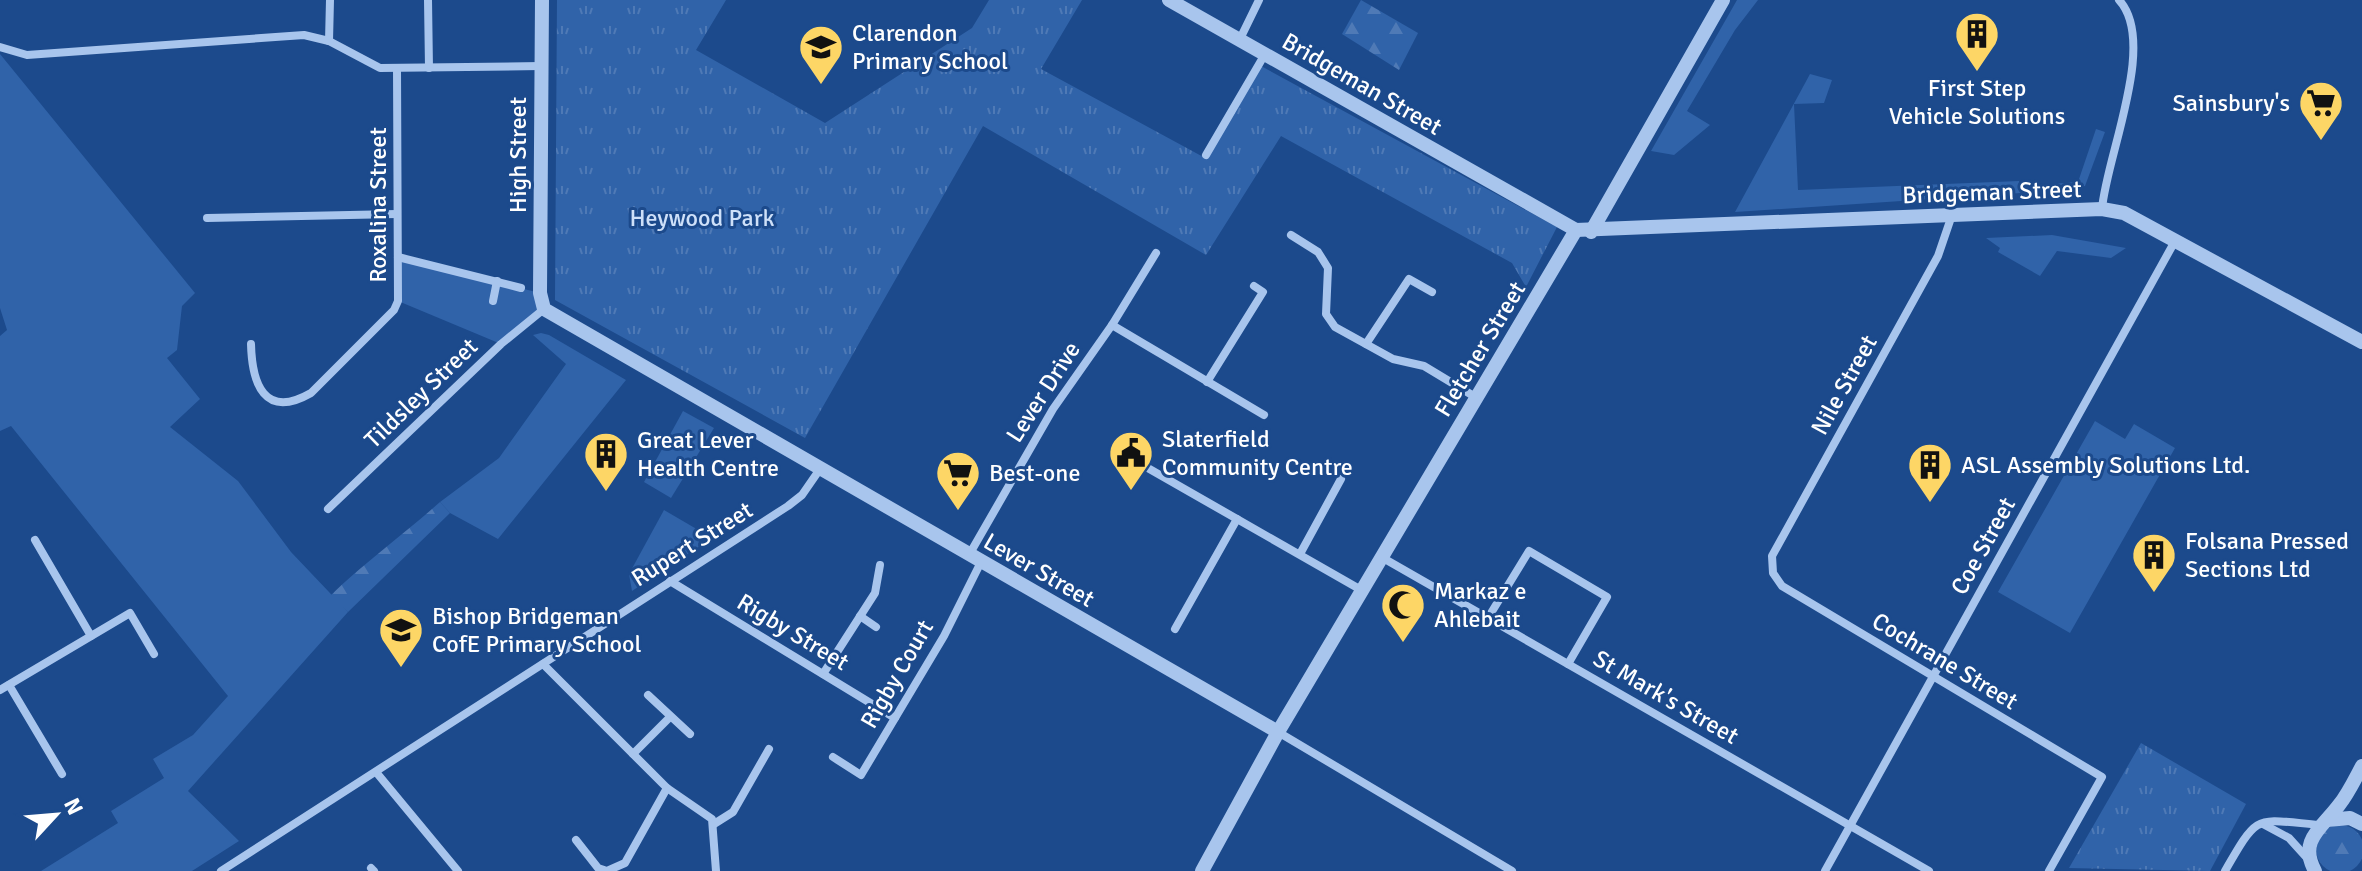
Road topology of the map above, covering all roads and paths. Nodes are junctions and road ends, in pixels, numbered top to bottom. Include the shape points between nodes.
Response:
1 (330, 0) edge
2 (428, 0) edge
3 (542, 0) edge
4 (1169, 0) edge
5 (1259, 0) edge
6 (1723, 0) edge
7 (2119, 0) edge
8 (1240, 39) junction
9 (329, 41) junction
10 (0, 47) edge
11 (1265, 54) junction
12 (541, 66) junction
13 (397, 68) junction
14 (429, 68) junction
15 (1206, 155) dead end
16 (2102, 209) junction
17 (397, 214) junction
18 (1952, 215) junction
19 (207, 218) dead end
20 (1576, 230) junction
21 (1591, 232) junction
22 (1291, 235) dead end
23 (2175, 241) junction
24 (1156, 253) dead end
25 (398, 257) junction
26 (497, 281) junction
27 (1254, 286) dead end
28 (521, 288) dead end
29 (1432, 292) dead end
30 (493, 301) dead end
31 (544, 309) junction
32 (1112, 325) junction
33 (2362, 342) edge
34 (251, 344) dead end
35 (1366, 344) junction
36 (1207, 382) junction
37 (1477, 398) junction
38 (1264, 415) dead end
39 (1132, 459) dead end
40 (820, 469) junction
41 (1341, 479) dead end
42 (328, 509) dead end
43 (1237, 519) junction
44 (35, 540) dead end
45 (1300, 554) junction
46 (975, 558) junction
47 (1383, 558) junction
48 (880, 565) dead end
49 (1773, 573) joint
50 (670, 581) junction
51 (1363, 591) junction
52 (860, 616) junction
53 (1488, 618) junction
54 (876, 627) dead end
55 (1175, 629) dead end
56 (91, 636) junction
57 (154, 654) dead end
58 (543, 664) junction
59 (1568, 664) junction
60 (823, 674) junction
61 (1932, 678) junction
62 (9, 685) junction
63 (0, 690) edge
64 (648, 695) dead end
65 (670, 717) junction
66 (895, 718) junction
67 (1278, 732) junction
68 (690, 734) dead end
69 (769, 749) dead end
70 (633, 754) junction
71 (833, 757) dead end
72 (2362, 766) edge
73 (376, 772) junction
74 (62, 774) dead end
75 (667, 788) junction
76 (2323, 823) junction
77 (714, 824) junction
78 (2262, 824) junction
79 (2362, 824) edge
80 (1851, 825) junction
81 (576, 840) dead end
82 (2313, 866) edge
83 (2050, 870) edge
84 (221, 871) edge
85 (458, 871) edge
86 (716, 871) edge
87 (1202, 871) edge
88 (1512, 871) edge
89 (1825, 871) edge
90 (1929, 871) edge
91 (2225, 871) edge

1 - 9 street
2 - 14 street
3 - 12 street, High Street
4 - 8 street, Bridgeman Street
5 - 8 street
6 - 21 street
7 - 16 street via 2133,33 2133,60
8 - 11 street, Bridgeman Street
9 - 10 street via 276,35 27,55
9 - 13 street via 373,66
11 - 15 street
11 - 20 street, Bridgeman Street
12 - 14 street
12 - 31 street, High Street
13 - 14 street
13 - 17 street, Roxalina Street
16 - 18 street, Bridgeman Street
16 - 23 street, Bridgeman Street via 2124,213
17 - 19 street
17 - 25 street, Roxalina Street
18 - 21 street, Bridgeman Street
18 - 49 street, Nile Street via 1938,256 1772,556
20 - 21 street
20 - 37 street, Fletcher Street
22 - 35 street via 1318,252 1328,268 1329,322
23 - 33 street, Bridgeman Street
23 - 61 street, Coe Street
24 - 32 street, Lever Drive
25 - 26 street
25 - 34 street, Roxalina Street via 394,310 311,393 286,403 262,393 254,380
26 - 28 street
26 - 30 street
27 - 36 street via 1263,292
29 - 35 street via 1409,279
31 - 40 street, Lever Street
31 - 42 street, Tildsley Street
32 - 36 street
32 - 46 street, Lever Drive via 1051,412
35 - 37 street via 1393,359 1424,366
36 - 38 street
37 - 47 street, Fletcher Street
39 - 43 street
40 - 46 street, Lever Street
40 - 50 street, Rupert Street via 788,506
41 - 45 street
43 - 45 street
43 - 55 street
44 - 56 street
45 - 51 street
46 - 66 street, Rigby Court via 944,636
46 - 67 street, Lever Street
47 - 51 street, Fletcher Street
47 - 53 street, St Mark's Street
48 - 52 street via 875,593
49 - 61 street, Cochrane Street via 1782,586
50 - 58 street, Rupert Street
50 - 60 street, Rigby Street
51 - 67 street, Fletcher Street
52 - 54 street
52 - 60 street
53 - 59 street, St Mark's Street
53 - 59 street via 1529,551 1607,597
56 - 57 street via 130,613
56 - 62 street
58 - 70 street
58 - 73 street, Rupert Street
59 - 80 street, St Mark's Street
60 - 66 street, Rigby Street
61 - 80 street, Coe Street
61 - 83 street, Cochrane Street via 2102,777
62 - 63 street
62 - 74 street
64 - 65 street
65 - 68 street
65 - 70 street
66 - 71 street, Rigby Court via 861,775
67 - 87 street, Fletcher Street
67 - 88 street, Lever Street
69 - 77 street via 733,812
70 - 75 street
72 - 76 street
73 - 84 street, Rupert Street
73 - 85 street
75 - 77 street
75 - 81 street via 625,863 607,871 598,868
76 - 78 street via 2275,819
76 - 79 street via 2350,818
76 - 82 street via 2309,842
77 - 86 street
78 - 82 street via 2289,838
78 - 91 street via 2247,834
80 - 89 street, Coe Street
80 - 90 street, St Mark's Street

